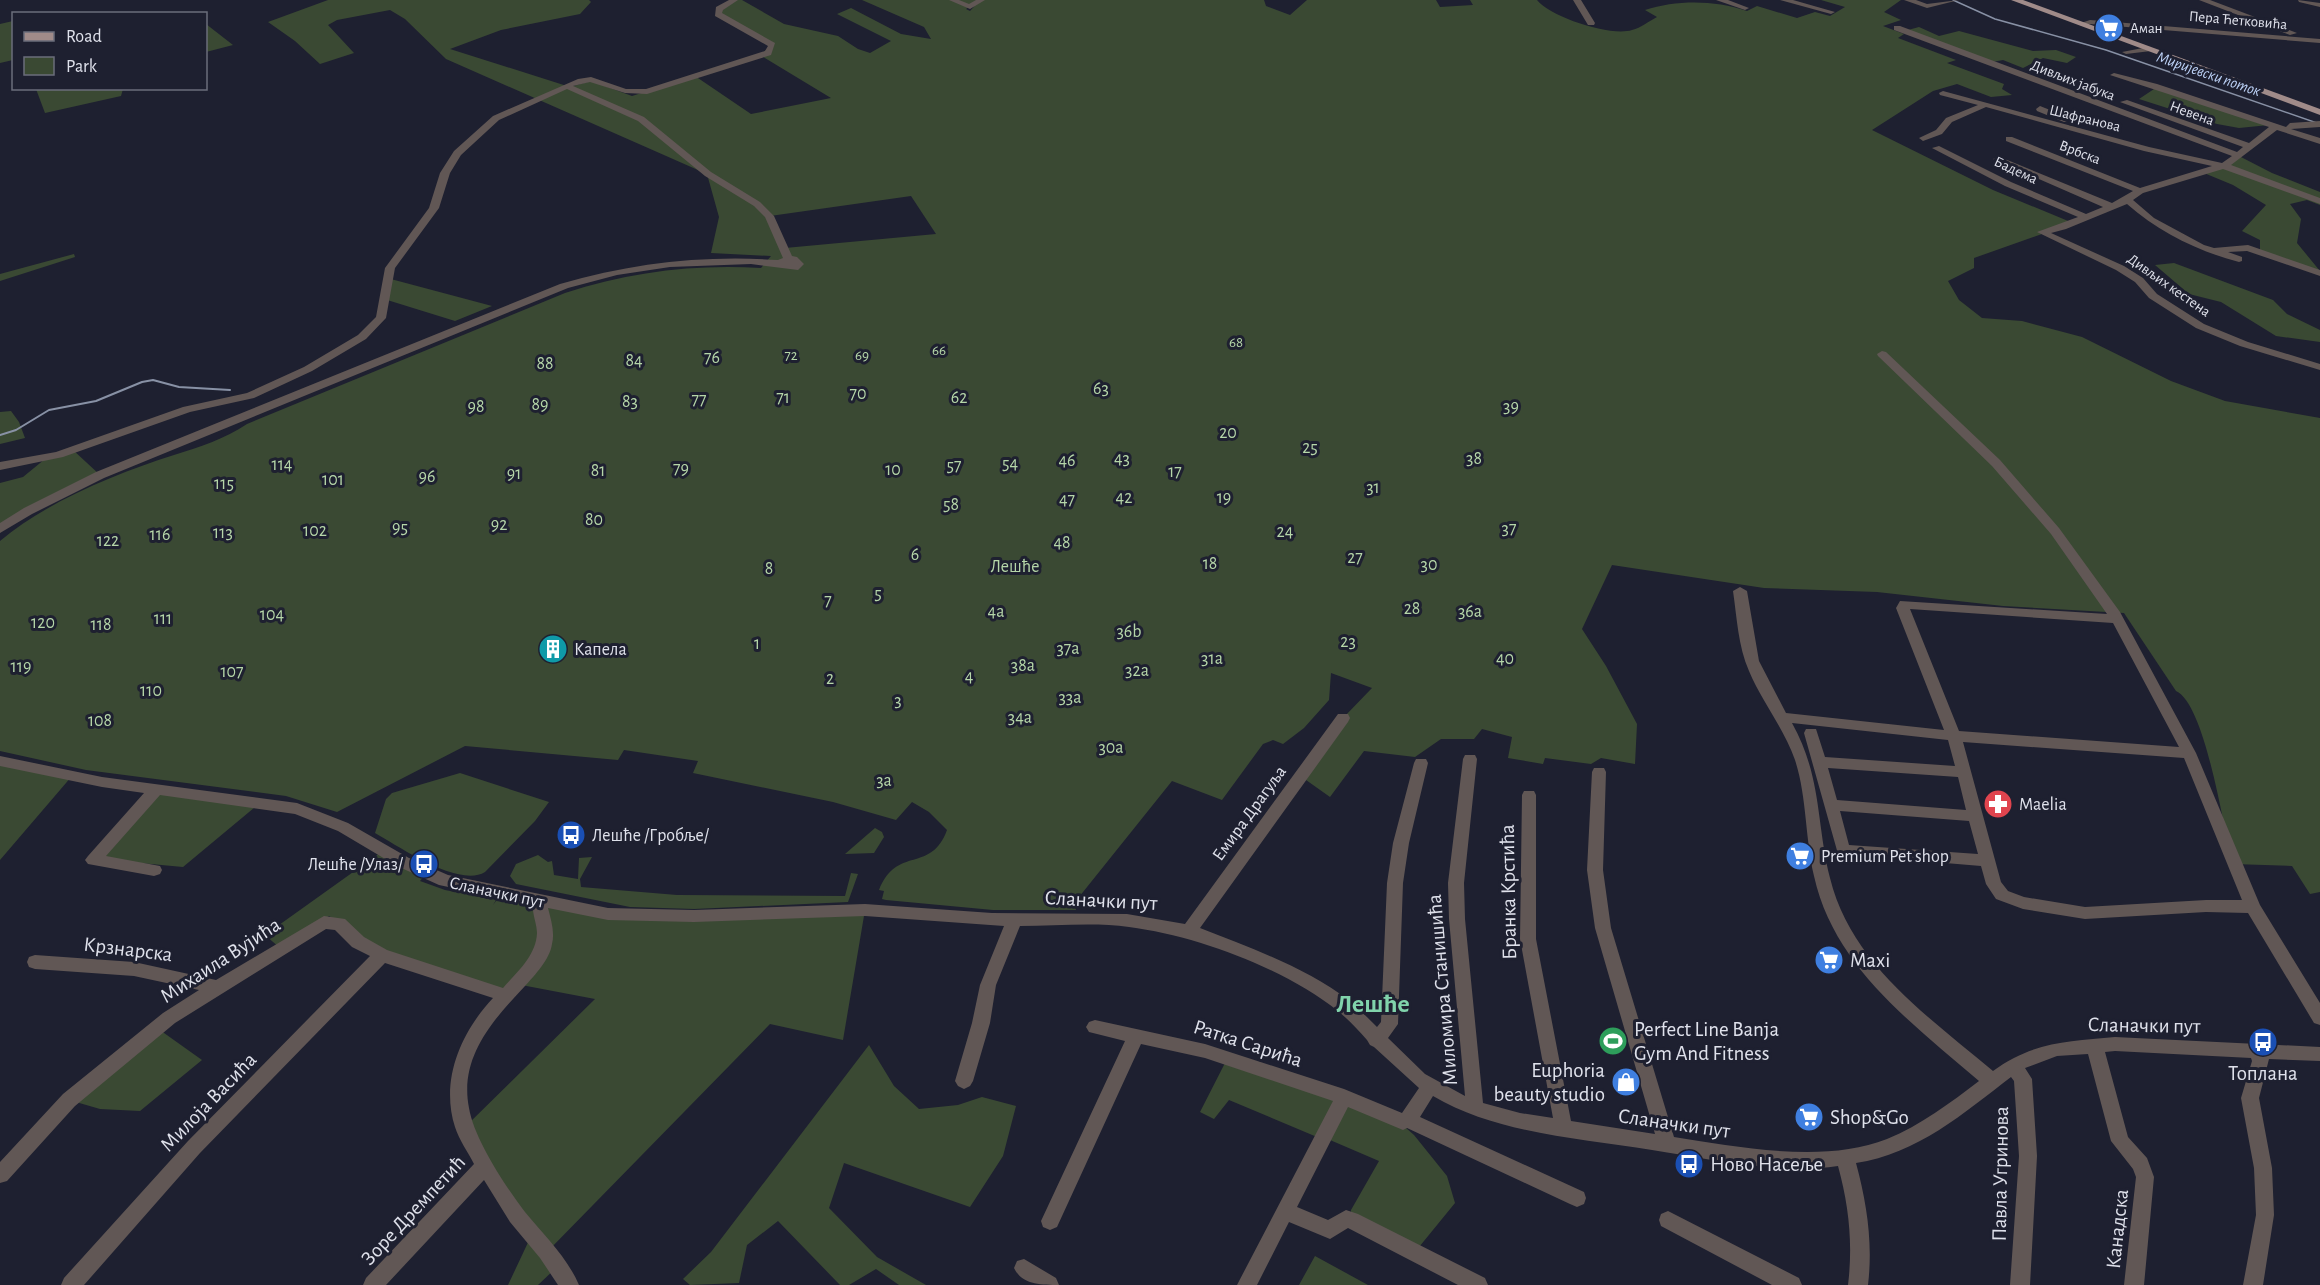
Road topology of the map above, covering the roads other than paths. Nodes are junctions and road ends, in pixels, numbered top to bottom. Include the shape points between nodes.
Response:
1 (734, 0) edge
2 (953, 0) edge
3 (981, 0) edge
4 (1577, 0) edge
5 (1720, 0) edge
6 (1784, 0) edge
7 (1908, 0) edge
8 (1953, 0) edge
9 (2015, 0) edge
10 (2203, 0) edge
11 (2302, 0) edge
12 (2320, 5) edge
13 (1745, 8) dead end
14 (1831, 12) dead end
15 (1591, 23) dead end
16 (2082, 24) junction
17 (1897, 28) dead end
18 (2318, 41) edge
19 (2148, 49) junction
20 (2126, 52) dead end
21 (2114, 75) dead end
22 (566, 86) junction
23 (1943, 93) dead end
24 (2124, 102) dead end
25 (1985, 105) junction
26 (2040, 110) dead end
27 (2320, 112) edge
28 (2319, 124) edge
29 (2276, 126) junction
30 (2073, 129) junction
31 (1923, 138) dead end
32 (2009, 139) dead end
33 (2320, 141) edge
34 (2251, 147) junction
35 (1936, 148) dead end
36 (2240, 156) junction
37 (1997, 159) dead end
38 (2221, 166) junction
39 (2140, 191) junction
40 (2128, 200) junction
41 (2320, 201) edge
42 (2110, 206) junction
43 (2086, 217) junction
44 (2216, 251) junction
45 (2239, 259) dead end
46 (2320, 273) edge
47 (1882, 354) dead end
48 (2320, 368) edge
49 (0, 466) edge
50 (0, 529) edge
51 (1740, 591) dead end
52 (2116, 617) junction
53 (1781, 717) junction
54 (1343, 718) dead end
55 (1811, 733) dead end
56 (1954, 736) junction
57 (2189, 753) junction
58 (1470, 759) dead end
59 (0, 761) edge
60 (1819, 762) junction
61 (1421, 764) dead end
62 (1599, 772) dead end
63 (1963, 772) junction
64 (156, 790) junction
65 (1529, 795) dead end
66 (1832, 805) junction
67 (1975, 816) junction
68 (1988, 861) junction
69 (154, 870) dead end
70 (542, 901) junction
71 (2253, 907) junction
72 (1014, 920) junction
73 (1189, 931) junction
74 (382, 955) junction
75 (35, 962) dead end
76 (215, 987) junction
77 (504, 995) junction
78 (2320, 1018) edge
79 (1095, 1027) dead end
80 (1136, 1036) junction
81 (1376, 1040) junction
82 (2094, 1045) junction
83 (2257, 1051) junction
84 (2320, 1054) edge
85 (2013, 1066) junction
86 (964, 1081) dead end
87 (1992, 1081) junction
88 (1429, 1087) junction
89 (1344, 1097) junction
90 (1474, 1109) junction
91 (1408, 1120) junction
92 (1564, 1129) junction
93 (1667, 1145) junction
94 (1845, 1157) junction
95 (485, 1166) junction
96 (0, 1174) edge
97 (1577, 1198) dead end
98 (1286, 1212) junction
99 (1668, 1220) dead end
100 (1050, 1221) dead end
101 (1024, 1268) dead end
102 (71, 1285) edge
103 (373, 1285) edge
104 (570, 1285) edge
105 (1048, 1285) edge
106 (1247, 1285) edge
107 (1478, 1285) edge
108 (1792, 1285) edge
109 (1858, 1285) edge
110 (2020, 1285) edge
111 (2134, 1285) edge
112 (2253, 1285) edge

1 - 22 street via 719,9 718,14 773,48 651,92 625,91 591,79
2 - 3 street via 970,7
4 - 15 street
5 - 13 street
6 - 14 street
7 - 8 street via 1927,6
9 - 16 main road
10 - 18 street
11 - 12 street
16 - 18 street, Пера Ћетковића
16 - 19 main road
17 - 36 street, Дивљих јабука
19 - 20 street
19 - 27 main road
21 - 29 street
22 - 49 street via 496,118 457,153 445,173 434,208 390,268 381,318 362,337 308,369 250,396 187,409 59,455
22 - 50 street via 640,119 708,174 757,204 769,216 784,261 671,262 564,286 100,475
23 - 25 street, Шафранова
24 - 34 street, Невена
25 - 30 street, Шафранова
25 - 31 street via 1949,120 1942,130
26 - 30 street via 2067,120
28 - 29 street
29 - 33 street
29 - 34 street
30 - 38 street, Шафранова
32 - 39 street, Врбска
34 - 36 street
35 - 43 street, Бадема
36 - 38 street
37 - 42 street
38 - 39 street
38 - 41 street
39 - 40 street
40 - 42 street
40 - 44 street via 2146,217
42 - 43 street
43 - 48 street, Дивљих кестена via 2042,232 2120,268 2139,280 2153,296 2200,326
44 - 45 street
44 - 46 street via 2248,248
47 - 52 street via 1996,463 2055,531
51 - 53 street via 1752,658
52 - 56 street via 1905,604 1903,608
52 - 57 street
53 - 56 street
53 - 87 street via 1806,771 1823,882 1830,906 1847,938 1889,989
54 - 73 street, Емира Драгуља
55 - 60 street
56 - 57 street
56 - 63 street
57 - 71 street
58 - 90 street, Миломира Станишића via 1456,883
59 - 64 street, Сланачки пут
60 - 63 street
60 - 66 street
61 - 81 street via 1396,873 1389,1024
62 - 93 street via 1595,861 1603,928
63 - 67 street
64 - 69 street via 93,860
64 - 70 street, Сланачки пут via 297,809 343,827 426,874
65 - 92 street, Бранка Крстића via 1528,939
66 - 67 street
66 - 68 street via 1843,850
67 - 68 street
68 - 71 street via 1994,885 2002,895 2023,903 2085,913
70 - 72 street, Сланачки пут via 608,914 846,910
70 - 77 street via 544,938 539,958
71 - 78 street
72 - 73 street, Сланачки пут via 1135,921
72 - 86 street via 988,984
73 - 81 street, Сланачки пут via 1308,982 1345,1007
74 - 76 street, Михаила Вујића via 358,942 339,924 324,922
74 - 77 street, Михаила Вујића
74 - 102 street, Милоја Васића via 194,1147
75 - 76 street, Крзнарска via 134,969
76 - 96 street, Михаила Вујића via 100,1073 69,1100
77 - 95 street via 472,1039 459,1077 461,1118
79 - 80 street, Ратка Сарића
80 - 89 street, Ратка Сарића via 1205,1051
80 - 100 street
81 - 88 street, Сланачки пут
82 - 83 street, Сланачки пут
82 - 85 street, Сланачки пут via 2045,1051
82 - 111 street, Канадска via 2120,1141 2140,1164 2145,1177
83 - 84 street, Сланачки пут
83 - 112 street via 2261,1061 2250,1098 2263,1168 2265,1215
85 - 87 street, Сланачки пут
85 - 110 street, Павла Угринова via 2023,1079 2028,1156
87 - 94 street, Сланачки пут via 1921,1132 1891,1146
88 - 90 street, Сланачки пут
88 - 91 street
89 - 91 street, Ратка Сарића via 1398,1121
89 - 98 street
90 - 92 street, Сланачки пут
91 - 97 street, Ратка Сарића
92 - 93 street, Сланачки пут
93 - 94 street, Сланачки пут via 1766,1158
94 - 109 street via 1861,1234
95 - 103 street, Зоре Дремпетић
95 - 104 street via 517,1216
98 - 106 street
98 - 107 street via 1330,1230 1346,1219 1352,1220
99 - 108 street
101 - 105 street

